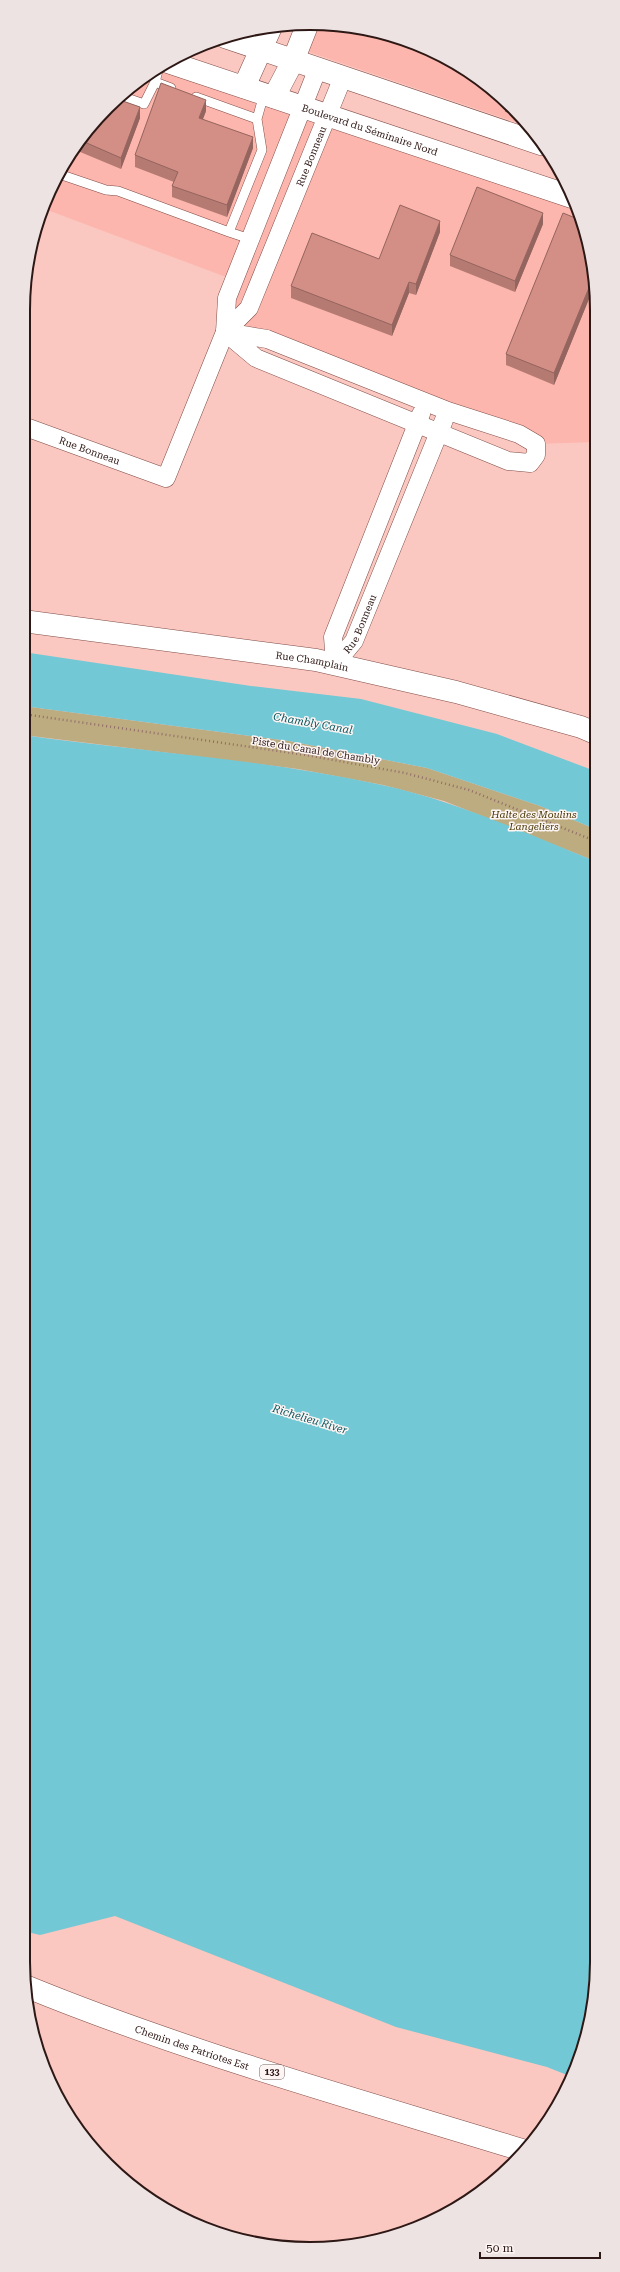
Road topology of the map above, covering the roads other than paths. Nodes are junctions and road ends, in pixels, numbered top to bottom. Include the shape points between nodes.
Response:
1 (305, 30) edge
2 (268, 33) edge
3 (236, 41) edge
4 (261, 49) junction
5 (293, 60) junction
6 (176, 65) edge
7 (318, 68) junction
8 (157, 75) edge
9 (343, 77) junction
10 (155, 82) junction
11 (261, 93) junction
12 (126, 98) edge
13 (302, 106) junction
14 (327, 115) junction
15 (256, 120) junction
16 (533, 141) edge
17 (65, 176) edge
18 (565, 195) edge
19 (229, 232) junction
20 (252, 233) junction
21 (278, 235) junction
22 (226, 332) junction
23 (340, 368) junction
24 (332, 389) junction
25 (426, 402) junction
26 (448, 411) junction
27 (416, 424) junction
28 (30, 429) edge
29 (439, 431) junction
30 (30, 622) edge
31 (335, 664) junction
32 (590, 731) edge
33 (31, 1989) edge
34 (519, 2149) edge

1 - 5 main road
2 - 4 main road
3 - 4 main road
4 - 5 main road
4 - 11 main road
5 - 7 main road
5 - 11 main road
6 - 11 main road, Boulevard du Séminaire Nord
7 - 9 main road
7 - 13 street, Rue Bonneau
8 - 10 lane
9 - 14 street, Rue Bonneau
9 - 16 main road
10 - 12 lane via 144,104
10 - 15 lane
11 - 13 main road, Boulevard du Séminaire Nord
11 - 15 lane
13 - 14 main road, Boulevard du Séminaire Nord
13 - 20 street, Rue Bonneau
14 - 18 main road, Boulevard du Séminaire Nord
14 - 21 street, Rue Bonneau
15 - 19 lane via 262,150
17 - 19 lane via 106,190 118,191
19 - 20 lane
20 - 21 street
20 - 22 street, Rue Bonneau via 227,298
21 - 22 street, Rue Bonneau via 249,308
22 - 23 street via 267,339
22 - 24 street via 256,358
22 - 28 street, Rue Bonneau via 166,478
23 - 24 street
23 - 25 street
24 - 27 street
25 - 26 street
25 - 27 street, Rue Bonneau
26 - 29 street, Rue Bonneau
26 - 29 street via 519,434 536,444 536,455 530,463 508,461
27 - 29 street
27 - 31 street, Rue Bonneau via 333,637
29 - 31 street, Rue Bonneau via 354,641
30 - 31 main road, Rue Champlain
31 - 32 main road, Rue Champlain via 456,692
33 - 34 main road, Chemin des Patriotes Est / 133 via 93,2013 196,2048

